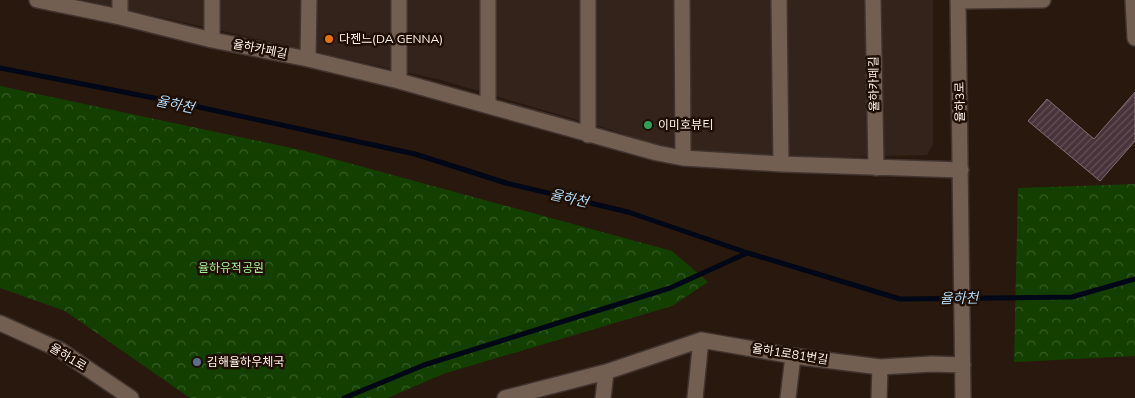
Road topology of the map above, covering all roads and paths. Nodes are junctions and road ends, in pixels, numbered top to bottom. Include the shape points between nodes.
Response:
1 (37, 0) edge
2 (120, 0) edge
3 (212, 0) edge
4 (309, 0) edge
5 (399, 0) edge
6 (488, 0) edge
7 (588, 0) edge
8 (682, 0) edge
9 (779, 0) edge
10 (873, 0) edge
11 (1043, 0) edge
12 (1133, 0) edge
13 (958, 1) edge
14 (120, 16) junction
15 (1135, 38) edge
16 (212, 40) junction
17 (308, 59) junction
18 (399, 81) junction
19 (488, 106) junction
20 (588, 135) junction
21 (683, 158) junction
22 (781, 164) junction
23 (876, 168) junction
24 (962, 170) junction
25 (0, 323) edge
26 (701, 340) junction
27 (793, 356) junction
28 (963, 366) junction
29 (880, 367) junction
30 (606, 372) junction
31 (513, 396) edge
32 (131, 398) edge
33 (603, 398) edge
34 (695, 398) edge
35 (788, 398) edge
36 (879, 398) edge
37 (963, 398) edge

1 - 14 street, 율하카페길
2 - 14 street
3 - 16 street
4 - 17 street
5 - 18 street
6 - 19 street
7 - 20 street
8 - 21 street
9 - 22 street
10 - 23 street, 율하카페길
11 - 13 street
12 - 15 street
13 - 24 street, 율하3로
14 - 16 street, 율하카페길
16 - 17 street, 율하카페길
17 - 18 street, 율하카페길
18 - 19 street, 율하카페길
19 - 20 street, 율하카페길
20 - 21 street, 율하카페길
21 - 22 street, 율하카페길
22 - 23 street, 율하카페길
23 - 24 street, 율하카페길
24 - 28 street, 율하3로
25 - 32 street, 율하1로 via 60,350
26 - 27 street, 율하1로81번길
26 - 30 street, 율하1로81번길
26 - 34 street
27 - 29 street, 율하1로81번길
27 - 35 street
28 - 29 street, 율하1로81번길
28 - 37 street
29 - 36 street
30 - 31 street, 율하1로81번길
30 - 33 street

